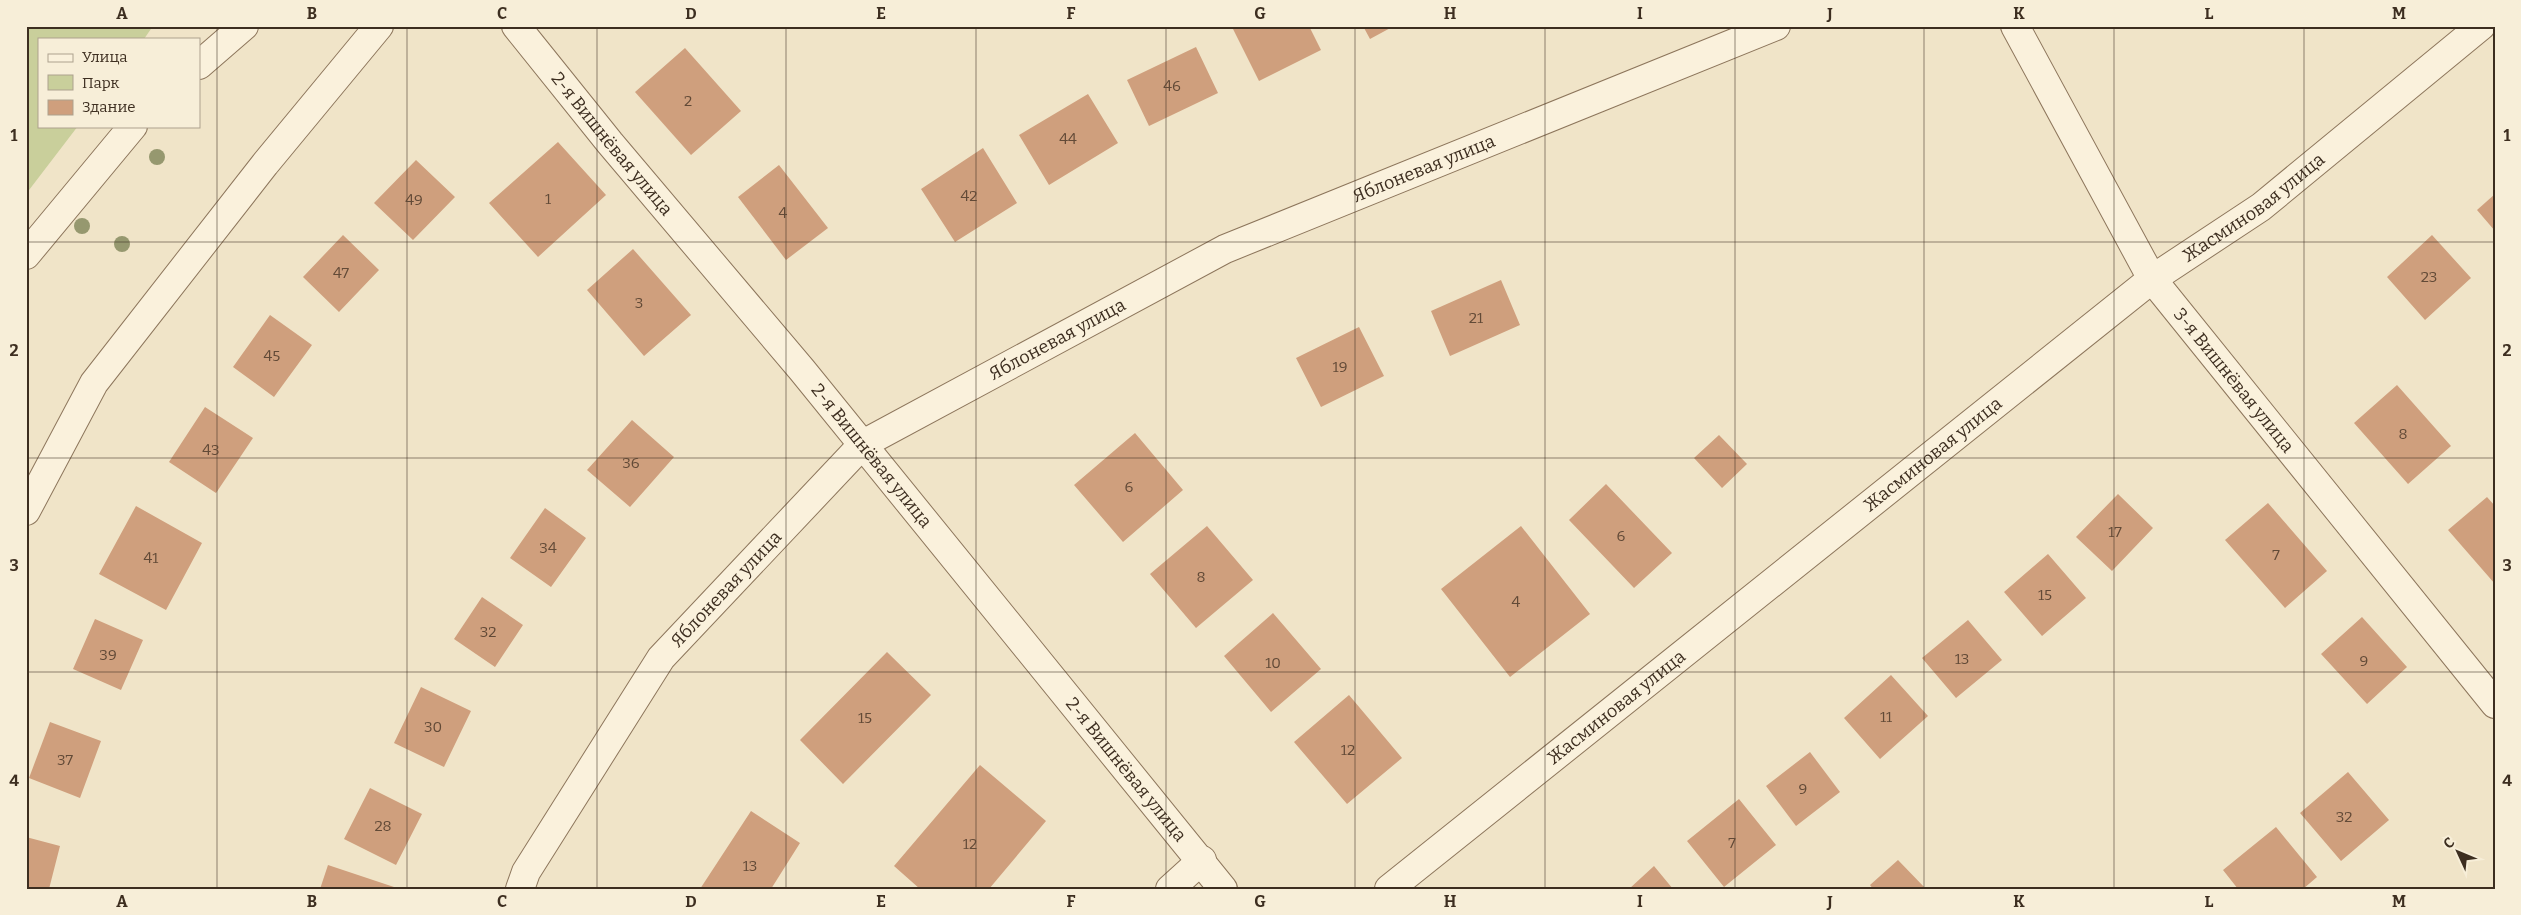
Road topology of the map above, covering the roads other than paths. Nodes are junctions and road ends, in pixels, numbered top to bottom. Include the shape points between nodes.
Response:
1 (244, 26) edge
2 (379, 26) edge
3 (516, 26) edge
4 (1776, 26) edge
5 (2015, 26) edge
6 (2481, 26) edge
7 (200, 65) edge
8 (131, 128) edge
9 (26, 255) edge
10 (2152, 279) junction
11 (863, 444) junction
12 (26, 511) edge
13 (2495, 704) edge
14 (1202, 860) junction
15 (520, 889) edge
16 (1170, 889) edge
17 (1223, 889) edge
18 (1389, 889) edge

1 - 7 street
2 - 12 street via 265,164 94,384
3 - 11 street, 2-я Вишнёвая улица
4 - 11 street, Яблоневая улица via 1225,249
5 - 10 street, 3-я Вишнёвая улица
6 - 10 street, Жасминовая улица via 2262,207
8 - 9 street
10 - 13 street, 3-я Вишнёвая улица
10 - 18 street, Жасминовая улица
11 - 14 street, 2-я Вишнёвая улица via 1128,774
11 - 15 street, Яблоневая улица via 662,658 526,872
14 - 16 street
14 - 17 street, 2-я Вишнёвая улица

